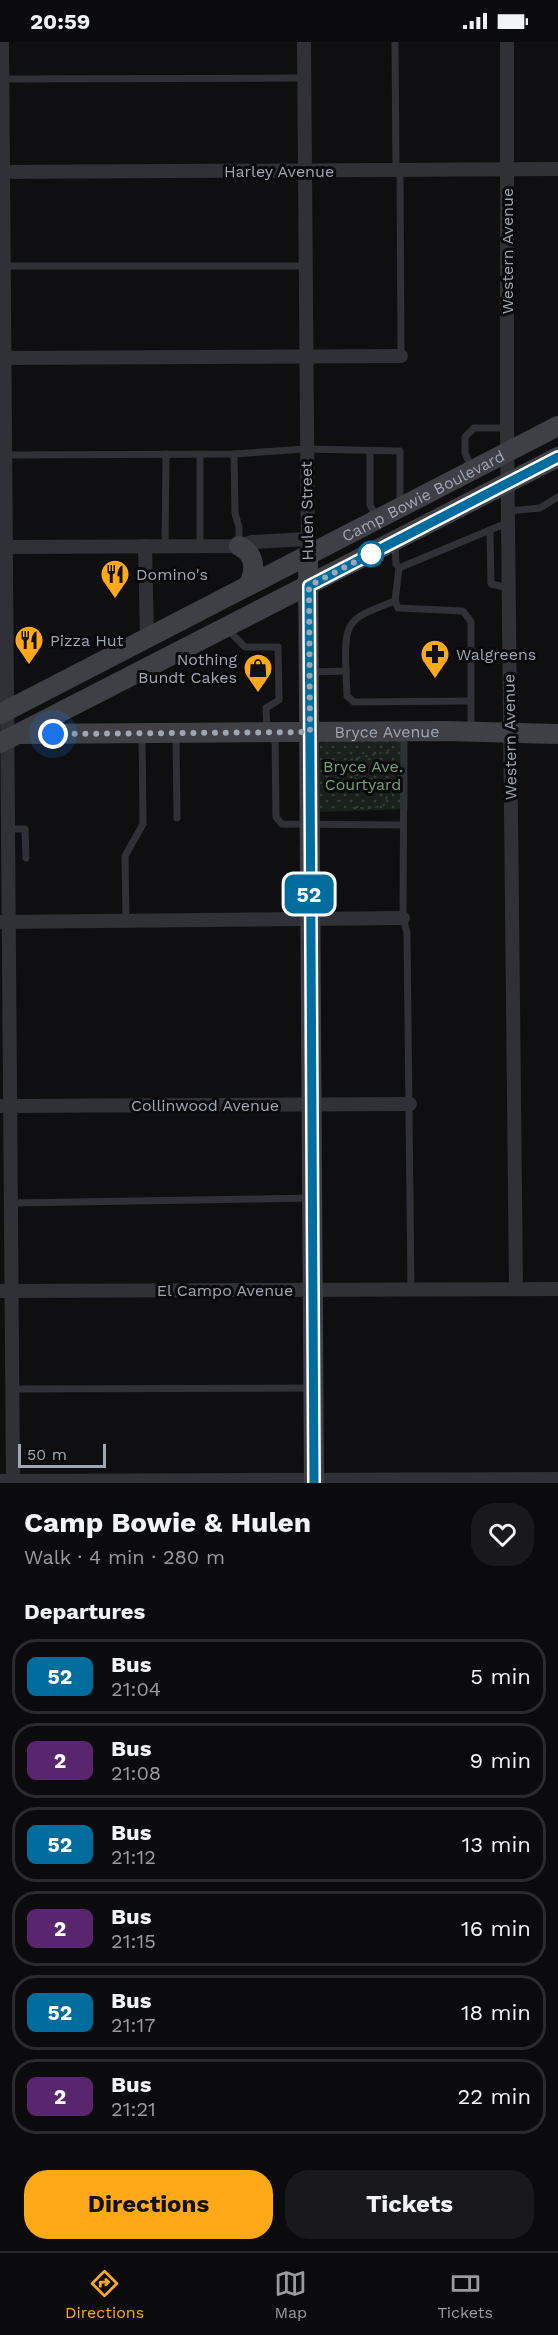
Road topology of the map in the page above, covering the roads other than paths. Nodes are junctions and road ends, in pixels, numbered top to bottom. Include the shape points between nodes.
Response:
1 (2, 42) edge
2 (304, 42) edge
3 (395, 42) edge
4 (507, 42) edge
5 (304, 78) junction
6 (1, 79) edge
7 (558, 169) edge
8 (398, 170) junction
9 (507, 170) junction
10 (305, 171) junction
11 (2, 172) edge
12 (306, 266) junction
13 (2, 267) edge
14 (401, 356) joint
15 (2, 358) edge
16 (305, 358) junction
17 (558, 426) edge
18 (507, 428) junction
19 (305, 449) junction
20 (370, 451) junction
21 (508, 451) junction
22 (166, 454) junction
23 (200, 454) junction
24 (234, 454) junction
25 (3, 455) edge
26 (558, 457) edge
27 (472, 469) junction
28 (509, 482) junction
29 (558, 498) edge
30 (399, 508) junction
31 (509, 516) junction
32 (377, 519) junction
33 (490, 530) junction
34 (395, 541) junction
35 (145, 546) junction
36 (165, 546) junction
37 (200, 546) junction
38 (239, 546) junction
39 (2, 547) edge
40 (307, 547) junction
41 (399, 568) junction
42 (248, 586) junction
43 (309, 586) junction
44 (509, 588) junction
45 (395, 601) junction
46 (226, 628) junction
47 (147, 639) junction
48 (2, 641) edge
49 (346, 671) junction
50 (310, 672) junction
51 (471, 701) junction
52 (3, 712) edge
53 (271, 732) junction
54 (310, 732) junction
55 (471, 732) junction
56 (142, 733) junction
57 (176, 733) junction
58 (510, 734) junction
59 (558, 734) edge
60 (6, 737) edge
61 (398, 739) junction
62 (177, 818) dead end
63 (309, 824) junction
64 (403, 825) junction
65 (6, 829) junction
66 (26, 858) dead end
67 (403, 918) junction
68 (309, 919) junction
69 (3, 922) edge
70 (126, 922) junction
71 (313, 1104) junction
72 (410, 1104) junction
73 (5, 1106) edge
74 (313, 1198) junction
75 (11, 1203) junction
76 (411, 1289) junction
77 (516, 1289) junction
78 (558, 1289) edge
79 (313, 1290) junction
80 (6, 1291) edge
81 (314, 1388) junction
82 (12, 1389) junction
83 (558, 1479) edge
84 (314, 1481) edge
85 (8, 1482) edge

1 - 6 street
2 - 5 street, Hulen Street
3 - 8 lane
4 - 9 street, Western Avenue
5 - 6 lane
5 - 10 street, Hulen Street
6 - 11 street
7 - 9 street, Harley Avenue
8 - 9 street, Harley Avenue
8 - 10 street, Harley Avenue
8 - 14 lane
9 - 18 street, Western Avenue
10 - 11 street, Harley Avenue
10 - 12 street, Hulen Street
11 - 13 street
12 - 13 lane
12 - 16 street, Hulen Street
13 - 15 street
14 - 16 street
15 - 16 street
15 - 25 street
16 - 19 street, Hulen Street
17 - 21 main road, Camp Bowie Boulevard
18 - 21 street, Western Avenue
18 - 27 lane via 474,428 465,437 465,453
19 - 20 lane
19 - 24 lane
19 - 40 street, Hulen Street
20 - 30 lane via 399,451
20 - 32 lane via 370,505
21 - 27 main road, Camp Bowie Boulevard
21 - 28 street, Western Avenue
22 - 23 lane
22 - 25 lane
22 - 36 lane
23 - 24 lane
23 - 37 lane
24 - 38 lane
25 - 39 street
26 - 28 main road, Camp Bowie Boulevard
27 - 30 main road, Camp Bowie Boulevard
28 - 31 street, Western Avenue
28 - 34 main road, Camp Bowie Boulevard
29 - 31 lane via 540,508
30 - 32 main road, Camp Bowie Boulevard
31 - 33 lane
31 - 44 street, Western Avenue
32 - 40 main road, Camp Bowie Boulevard
33 - 41 lane
33 - 44 lane via 491,584
34 - 41 lane
34 - 43 main road, Camp Bowie Boulevard
35 - 36 street
35 - 39 street
35 - 47 street
36 - 37 street
37 - 38 street
38 - 40 street via 252,542
38 - 42 main road via 247,549 252,558 253,578
39 - 48 street
40 - 42 main road, Camp Bowie Boulevard
40 - 43 main road, Hulen Street
41 - 45 lane
42 - 47 main road, Camp Bowie Boulevard
43 - 46 main road, Camp Bowie Boulevard
43 - 50 main road, Hulen Street
44 - 58 street, Western Avenue
45 - 49 lane via 359,614 351,622
45 - 51 lane via 398,608 406,610 463,611 469,616
46 - 53 lane via 245,647 278,647 279,700 266,708
46 - 60 main road, Camp Bowie Boulevard
47 - 52 main road, Camp Bowie Boulevard
48 - 52 street
49 - 50 lane
49 - 51 lane via 347,696 354,702
50 - 54 main road, Hulen Street
51 - 55 lane
52 - 60 street
53 - 54 main road, Bryce Avenue
53 - 57 main road, Bryce Avenue
53 - 63 lane via 276,817 282,824
54 - 61 main road, Bryce Avenue
54 - 63 main road, Hulen Street
55 - 58 main road, Bryce Avenue
55 - 61 main road, Bryce Avenue
56 - 57 main road, Bryce Avenue
56 - 60 main road, Bryce Avenue
56 - 70 lane via 143,824 125,856
57 - 62 lane
58 - 59 main road, Bryce Avenue
58 - 77 street, Western Avenue
60 - 65 street
61 - 64 lane
63 - 64 lane
63 - 68 main road, Hulen Street
64 - 67 lane
65 - 66 lane via 25,829
65 - 69 street
67 - 68 street
67 - 72 lane via 407,928
68 - 70 street
68 - 71 main road, Hulen Street
69 - 70 street
69 - 73 street
71 - 72 street, Collinwood Avenue
71 - 73 street, Collinwood Avenue
71 - 74 main road, Hulen Street
72 - 76 lane
73 - 75 street
74 - 75 lane
74 - 79 main road, Hulen Street
75 - 80 street
76 - 77 street, El Campo Avenue
76 - 79 street, El Campo Avenue
77 - 78 street, El Campo Avenue
79 - 80 street, El Campo Avenue
79 - 81 main road, Hulen Street
80 - 82 street
81 - 82 lane
81 - 84 main road, Hulen Street
82 - 85 street
83 - 84 street
84 - 85 street

